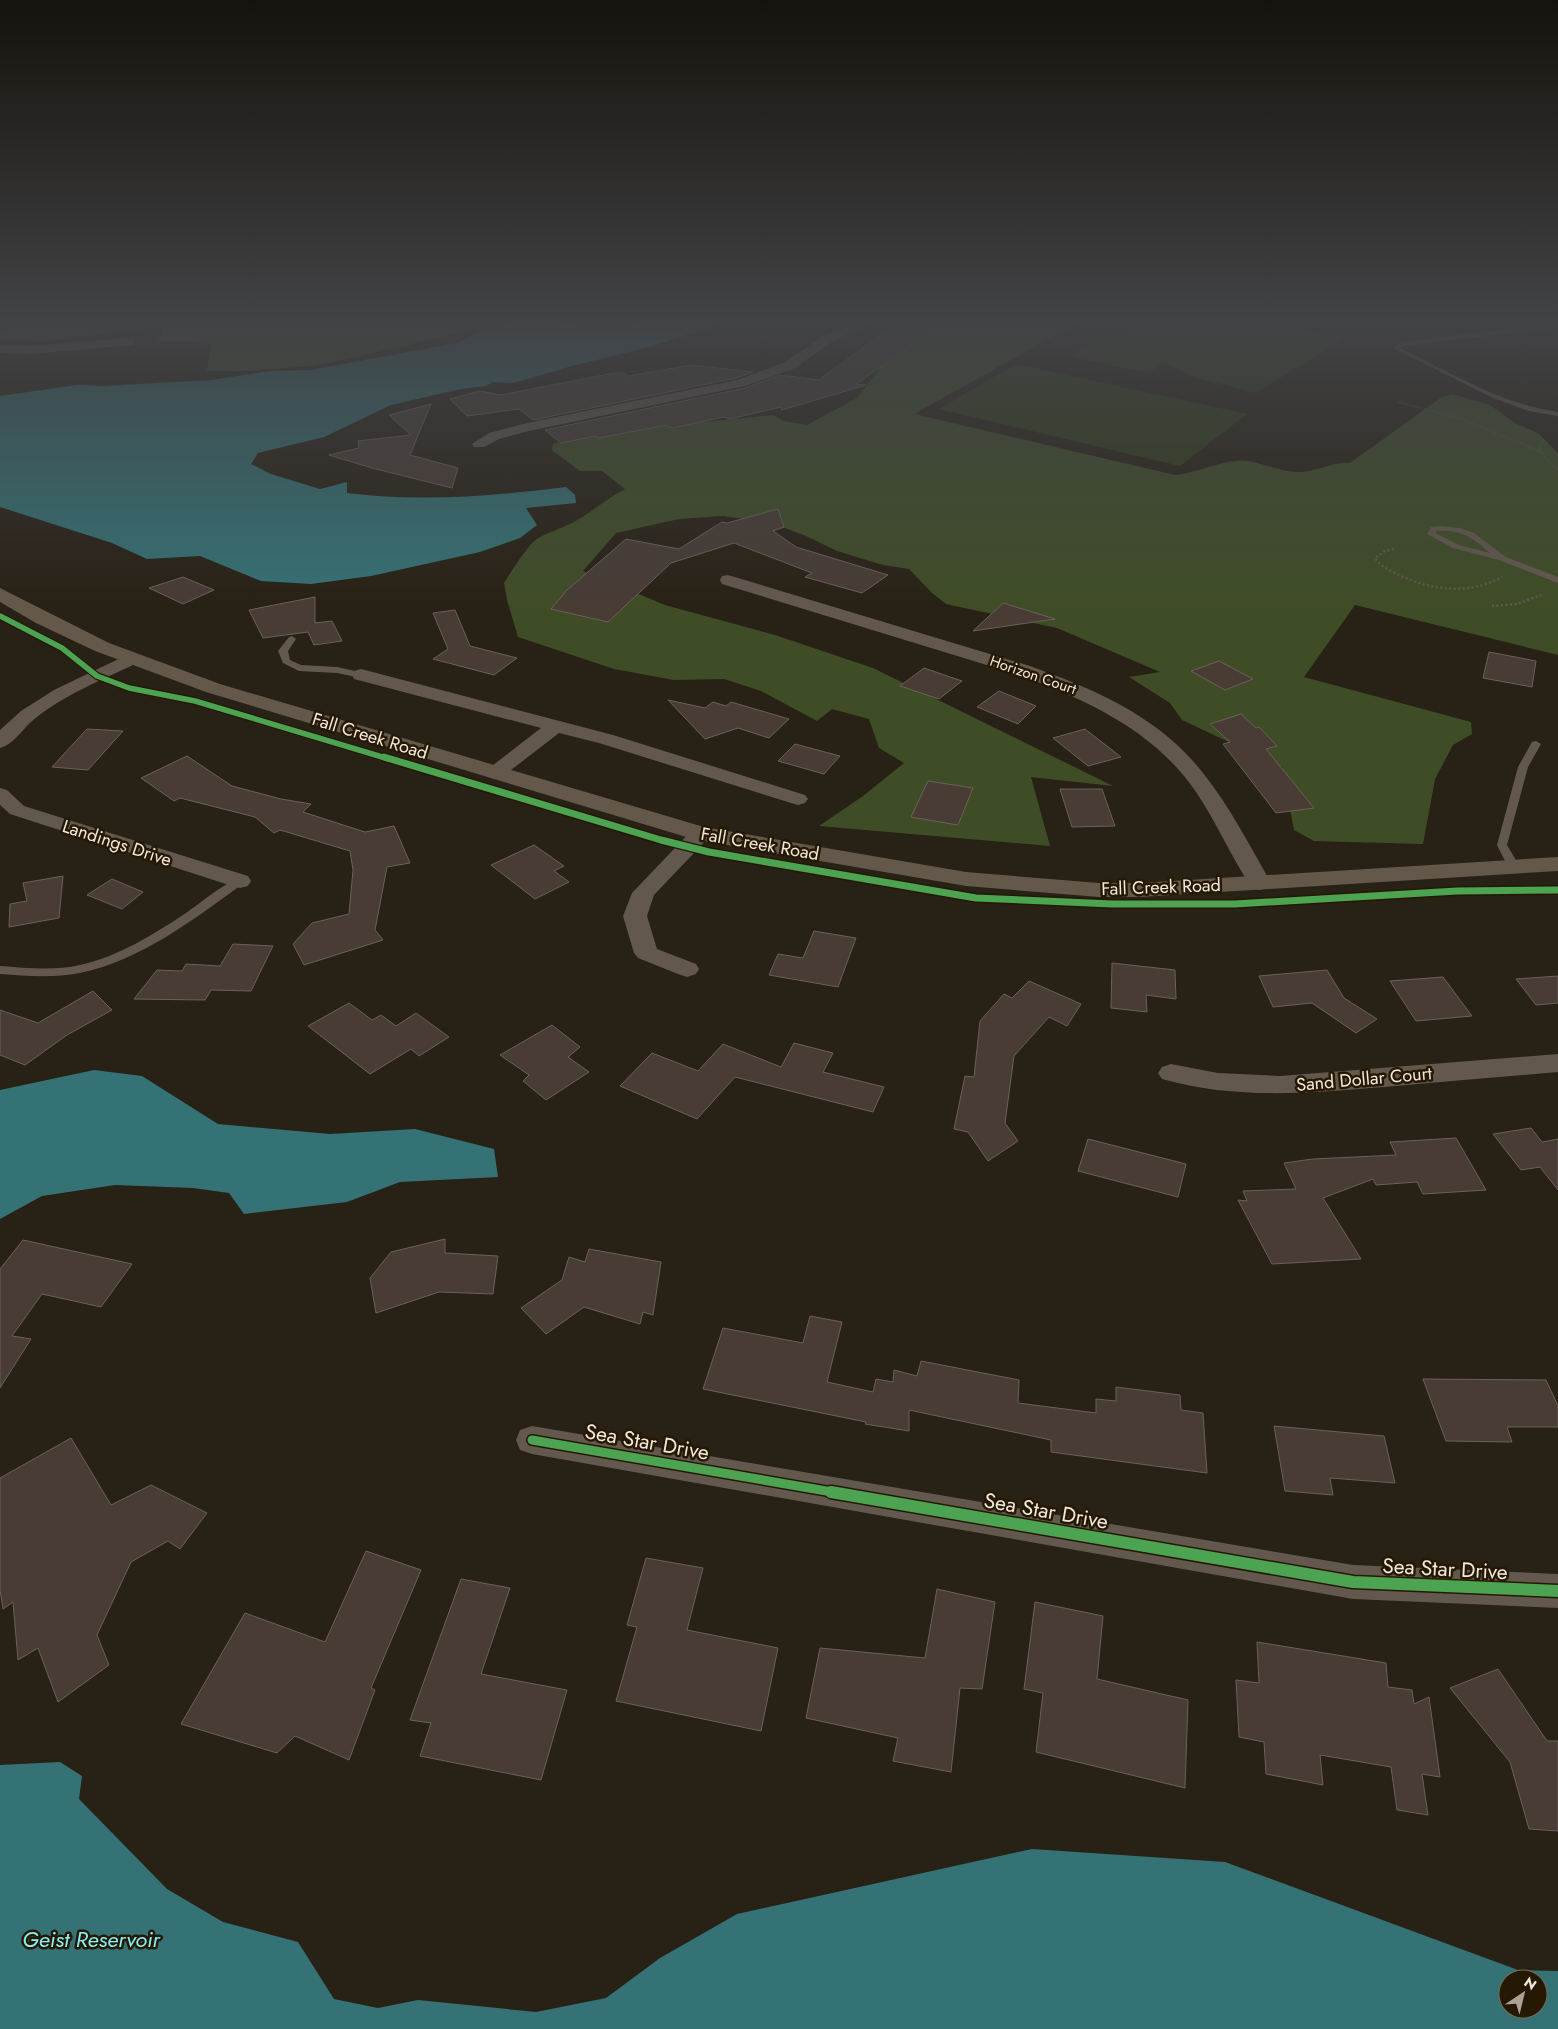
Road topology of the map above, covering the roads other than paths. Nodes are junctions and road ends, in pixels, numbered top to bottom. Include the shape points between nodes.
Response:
1 (578, 416) edge
2 (479, 444) dead end
3 (1502, 558) junction
4 (728, 580) dead end
5 (1558, 580) edge
6 (0, 594) edge
7 (292, 639) dead end
8 (131, 659) junction
9 (361, 675) joint
10 (556, 726) junction
11 (0, 742) edge
12 (1536, 744) dead end
13 (495, 773) junction
14 (0, 794) edge
15 (798, 799) dead end
16 (701, 834) junction
17 (1558, 864) edge
18 (1514, 867) junction
19 (240, 881) joint
20 (1260, 883) junction
21 (687, 969) dead end
22 (0, 970) edge
23 (1558, 1063) edge
24 (1171, 1073) dead end
25 (532, 1440) dead end
26 (1558, 1592) edge

1 - 2 street via 527,426
3 - 3 lane via 1465,532 1448,527 1434,529 1431,534 1443,542
3 - 5 lane
4 - 20 street, Horizon Court via 1023,670 1067,686 1117,711 1150,732 1194,775
6 - 8 main road, Fall Creek Road via 59,628
7 - 9 lane via 283,651 286,661 299,668
8 - 11 street via 39,706 21,718
8 - 13 main road, Fall Creek Road via 213,688
9 - 10 street
10 - 13 street
10 - 15 street
12 - 18 lane via 1523,767 1502,846
13 - 16 main road, Fall Creek Road
14 - 19 street, Landings Drive via 17,810
16 - 20 main road, Fall Creek Road via 966,879 1031,885 1132,890
16 - 21 street via 643,894 634,916 646,953
17 - 18 main road, Fall Creek Road
18 - 20 main road, Fall Creek Road
19 - 22 lane via 199,910 131,950 98,965 61,972
23 - 24 street, Sand Dollar Court via 1254,1087
25 - 26 street, Sea Star Drive via 1353,1582

